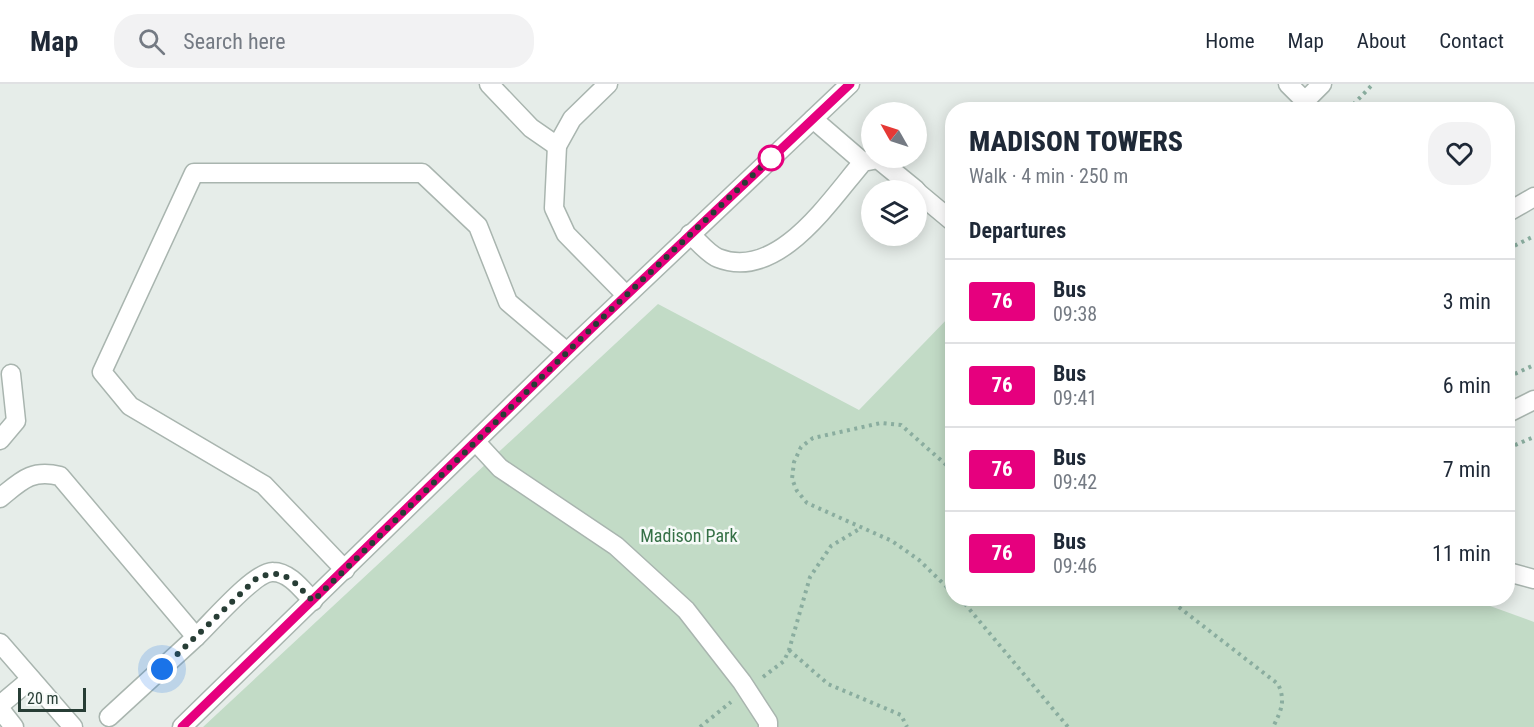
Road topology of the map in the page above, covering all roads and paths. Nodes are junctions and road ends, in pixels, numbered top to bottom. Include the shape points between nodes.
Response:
1 (489, 84) edge
2 (608, 84) edge
3 (850, 84) edge
4 (1288, 84) edge
5 (1322, 84) edge
6 (1372, 84) edge
7 (1355, 102) edge
8 (813, 118) junction
9 (556, 146) junction
10 (861, 160) edge
11 (861, 164) edge
12 (889, 168) edge
13 (903, 180) edge
14 (1534, 197) edge
15 (927, 200) edge
16 (1515, 208) edge
17 (945, 215) edge
18 (690, 234) junction
19 (1534, 236) edge
20 (1515, 246) edge
21 (626, 295) junction
22 (567, 352) junction
23 (1534, 365) edge
24 (11, 374) dead end
25 (1515, 374) edge
26 (1534, 400) edge
27 (1515, 409) edge
28 (1534, 437) edge
29 (0, 440) edge
30 (476, 442) junction
31 (1515, 445) edge
32 (945, 464) edge
33 (0, 498) edge
34 (861, 528) junction
35 (345, 570) junction
36 (1515, 574) edge
37 (1534, 579) edge
38 (945, 585) edge
39 (313, 601) junction
40 (967, 606) edge
41 (1177, 606) edge
42 (196, 637) junction
43 (0, 643) edge
44 (789, 650) junction
45 (762, 678) dead end
46 (31, 679) junction
47 (731, 702) dead end
48 (0, 707) edge
49 (109, 717) dead end
50 (14, 727) edge
51 (74, 727) edge
52 (182, 727) edge
53 (700, 727) edge
54 (768, 727) edge
55 (907, 727) edge
56 (1068, 727) edge
57 (1273, 727) edge

1 - 9 street via 531,128
2 - 9 street via 572,119
3 - 8 street
4 - 5 street via 1305,100
6 - 7 path
8 - 10 street
8 - 18 street
9 - 21 street via 554,208 566,234
11 - 18 street via 800,236 782,249 750,261 732,261 716,257
12 - 13 street
14 - 16 street
15 - 17 street
18 - 21 street
19 - 20 path
21 - 22 street
22 - 30 street
22 - 35 street via 508,302 478,226 422,173 194,173 102,372 130,406 264,484
23 - 25 path
24 - 29 street via 16,421
26 - 27 street
28 - 31 path
30 - 35 street
30 - 54 street via 500,468 616,546 686,610 742,682
32 - 34 path via 901,425 881,423 813,438 801,447 792,479 797,491 807,503
33 - 42 street via 22,479 43,471 60,476
34 - 38 path via 892,541
34 - 44 path via 831,546 810,576
35 - 39 street
36 - 37 street
39 - 42 street via 287,576 272,571 257,578
39 - 52 street
40 - 56 path
41 - 57 path via 1278,684 1284,696
42 - 49 street
43 - 46 street
44 - 45 path via 784,661
44 - 55 path via 828,684 901,715
46 - 48 street
46 - 51 street
47 - 53 path
48 - 50 street

